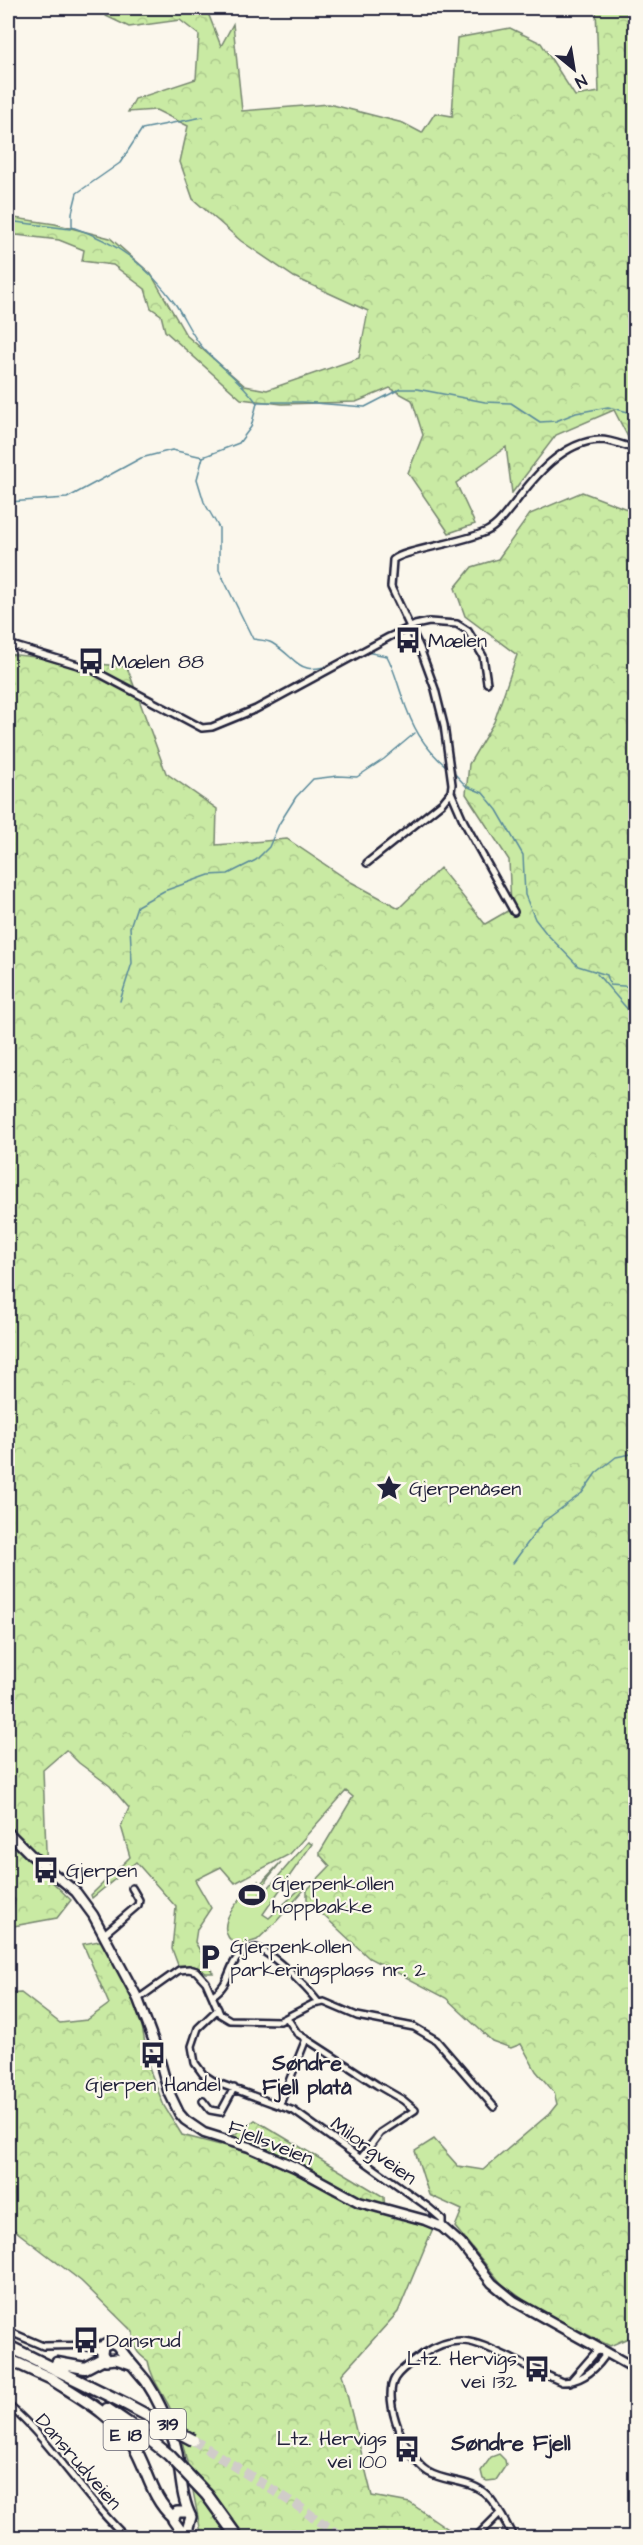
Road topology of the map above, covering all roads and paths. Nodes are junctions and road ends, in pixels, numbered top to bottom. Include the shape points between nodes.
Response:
1 (636, 449) edge
2 (410, 627) junction
3 (8, 644) edge
4 (488, 683) dead end
5 (451, 792) junction
6 (367, 863) dead end
7 (514, 912) dead end
8 (8, 1832) edge
9 (132, 1888) dead end
10 (104, 1934) junction
11 (213, 1995) junction
12 (138, 2000) junction
13 (318, 2002) junction
14 (218, 2009) junction
15 (287, 2018) junction
16 (306, 2039) junction
17 (234, 2088) junction
18 (203, 2101) dead end
19 (280, 2104) junction
20 (494, 2107) dead end
21 (361, 2158) junction
22 (442, 2227) junction
23 (8, 2331) edge
24 (8, 2345) edge
25 (603, 2350) junction
26 (103, 2352) junction
27 (118, 2355) junction
28 (8, 2359) edge
29 (636, 2369) edge
30 (50, 2378) junction
31 (570, 2382) junction
32 (8, 2405) edge
33 (193, 2440) tunnel mouth
34 (180, 2513) junction
35 (500, 2513) junction
36 (184, 2528) junction
37 (127, 2538) edge
38 (187, 2538) edge
39 (238, 2538) edge
40 (475, 2538) edge
41 (514, 2538) edge

1 - 2 street via 597,440 568,451 548,465 490,530 440,547 398,555 392,563 391,587
2 - 3 street via 256,709 207,728 193,725 91,669
2 - 4 street via 437,622 464,627 483,656
2 - 5 street via 438,700 451,765
5 - 6 street
5 - 7 street
8 - 10 main road, Fjellsveien via 76,1892
9 - 10 street via 138,1905
10 - 12 main road, Fjellsveien
11 - 12 street via 201,1976 184,1969
11 - 13 street via 226,1984 232,1961 256,1948 291,1974
11 - 14 street
12 - 22 main road, Fjellsveien via 168,2090 179,2113 191,2125 288,2163 359,2202
13 - 15 street
13 - 20 street via 357,2016 425,2031
14 - 15 street via 223,2017 235,2021 274,2022
14 - 17 street, Milorgveien via 196,2031 192,2052 203,2074
15 - 16 street
16 - 19 street
16 - 21 street via 416,2110 380,2133
17 - 18 street via 221,2112 210,2110
17 - 19 street, Milorgveien
19 - 21 street, Milorgveien
21 - 22 street, Milorgveien via 435,2211 442,2219
22 - 25 main road, Fjellsveien via 492,2283 514,2301
23 - 26 street via 43,2346 94,2343
24 - 26 highway, E 18 via 74,2368 90,2367
24 - 33 highway, E 18, bridge
25 - 29 main road, Fjellsveien
25 - 31 street via 596,2352
25 - 31 street via 600,2362
26 - 27 main road, 319 via 110,2361
26 - 27 main road, 319 via 114,2343
27 - 34 main road, 319 via 149,2386 166,2421 177,2452 182,2492
28 - 30 highway, E 18
30 - 34 highway, E 18 via 108,2416 140,2457 159,2503
30 - 39 highway, E 18, bridge via 97,2403 169,2455 207,2495
31 - 35 street via 562,2382 467,2340 440,2343 394,2379 391,2408 418,2463 428,2472 478,2488
32 - 37 street, Dansrudveien via 55,2453
34 - 36 main road, 319 via 174,2524
34 - 36 main road, 319 via 191,2519
35 - 40 street
35 - 41 street
36 - 38 main road, 319

